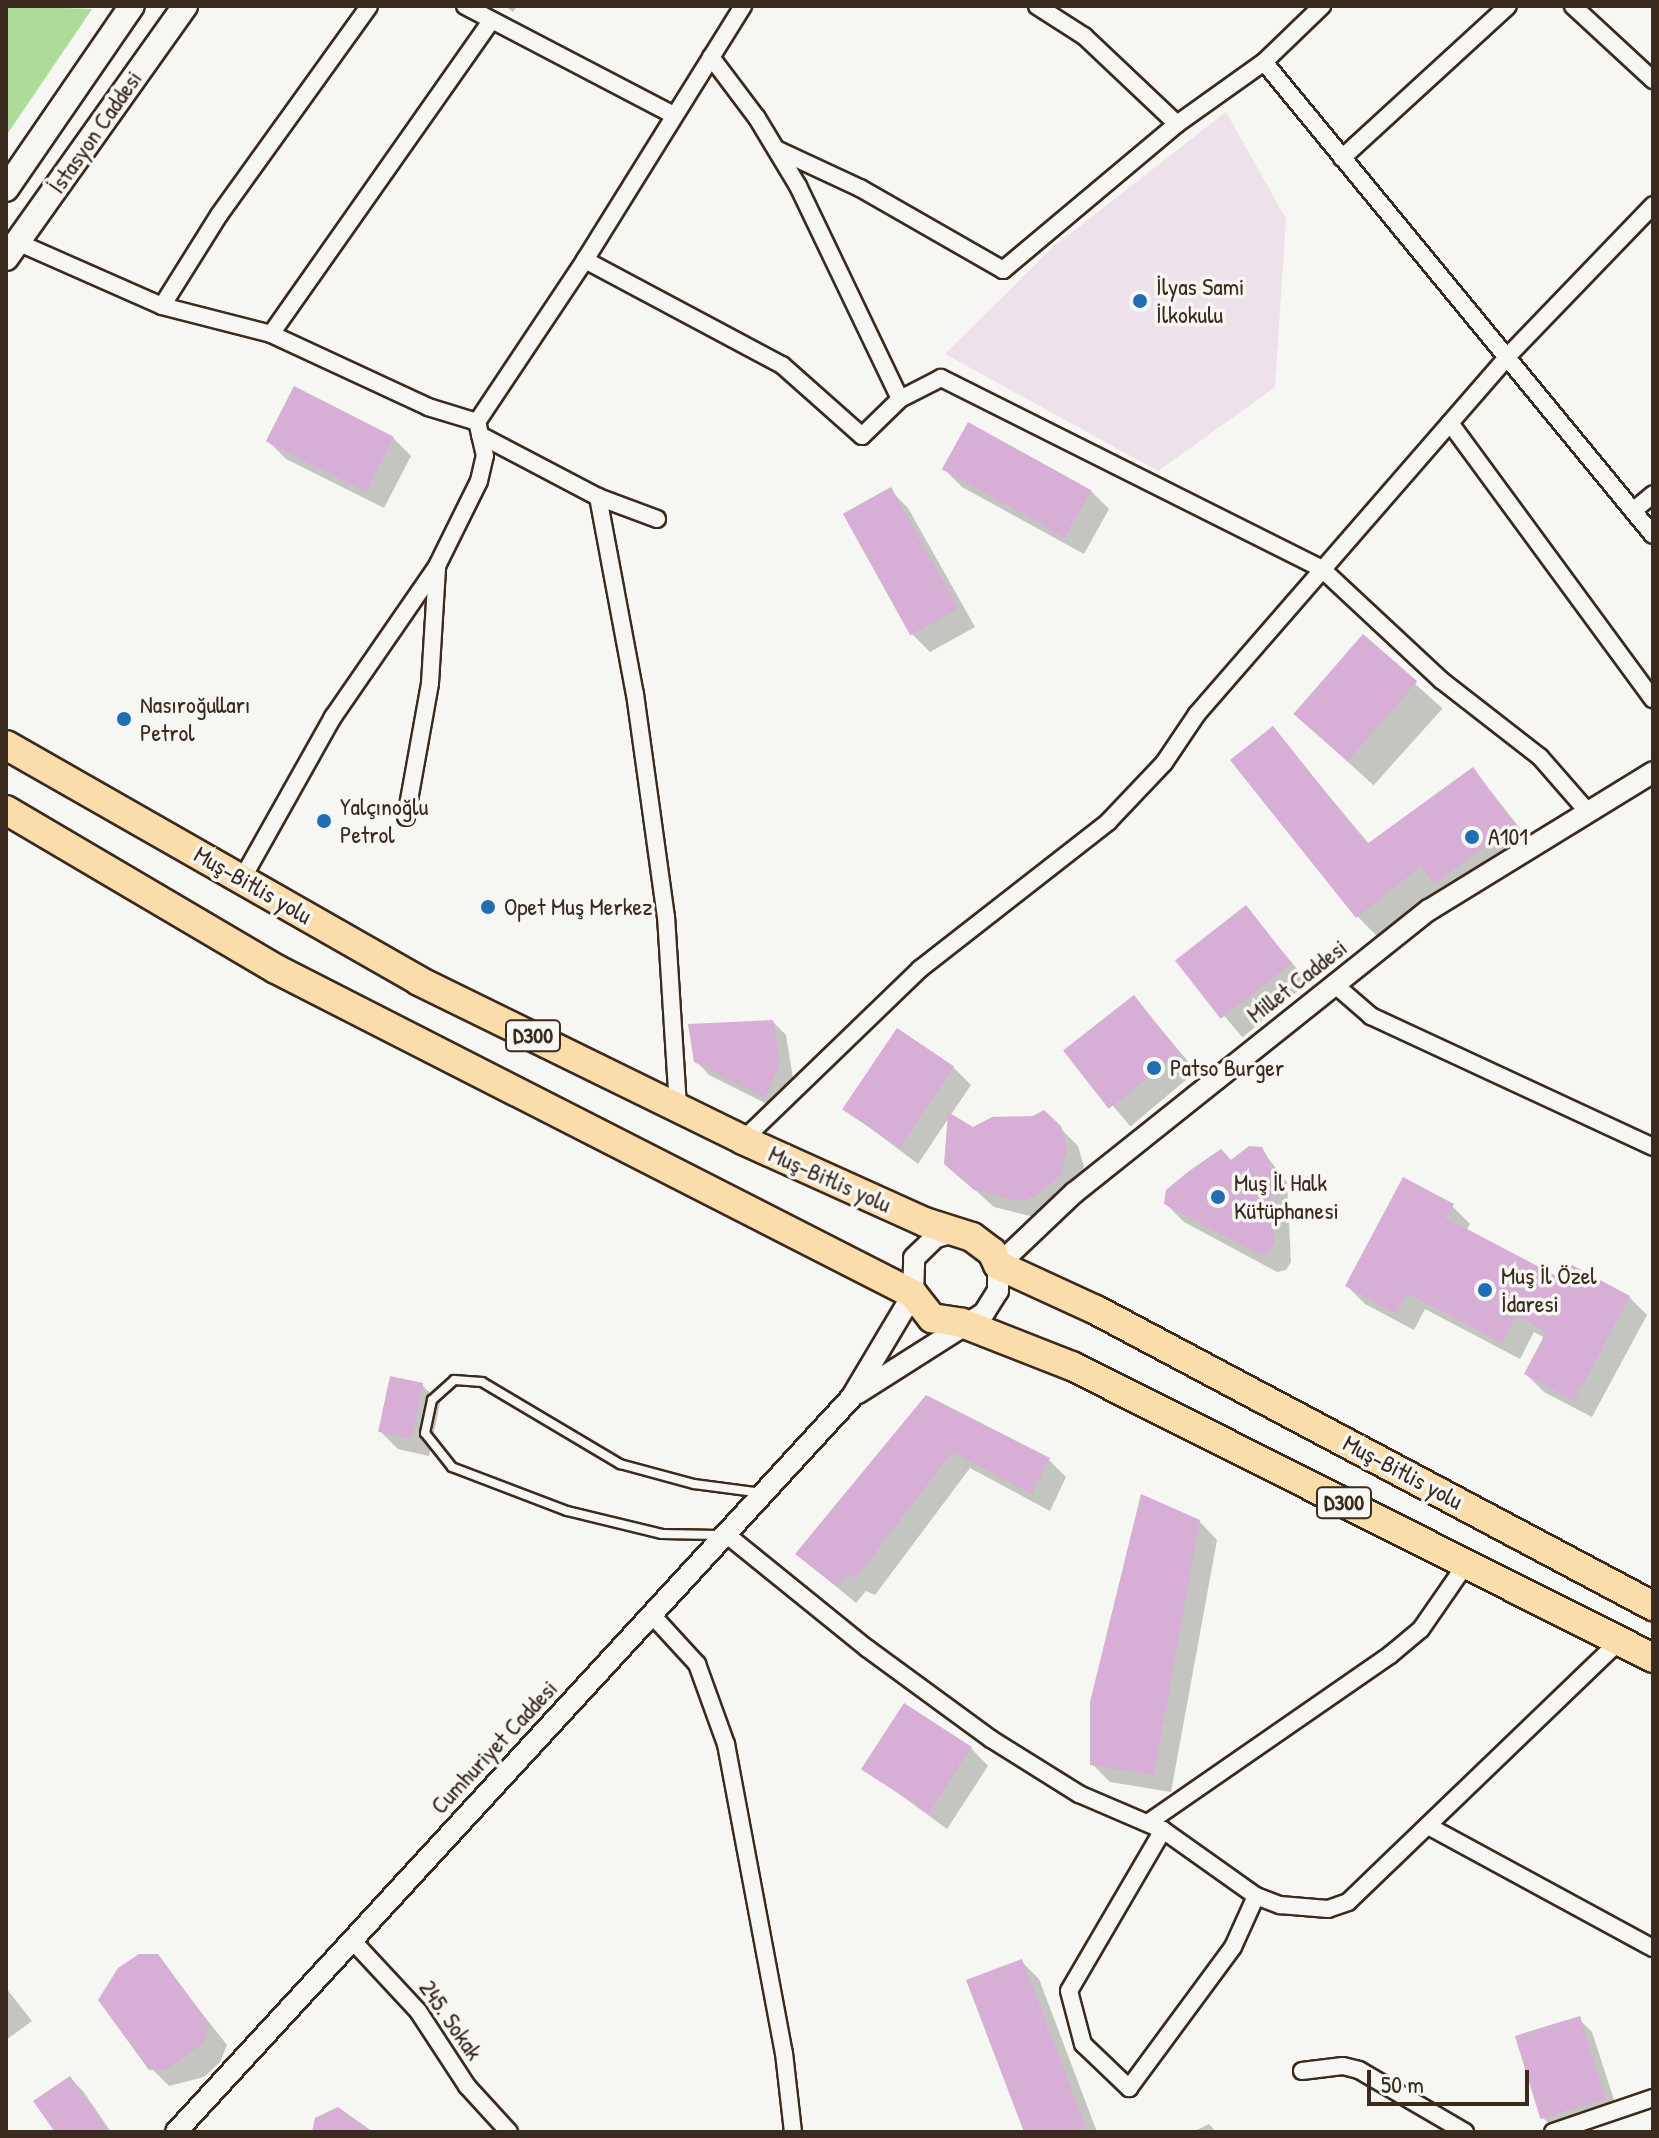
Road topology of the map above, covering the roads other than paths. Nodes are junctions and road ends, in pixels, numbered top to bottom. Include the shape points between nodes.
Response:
1 (132, 6) edge
2 (185, 6) edge
3 (369, 6) edge
4 (465, 6) edge
5 (743, 6) edge
6 (1037, 6) edge
7 (1322, 6) edge
8 (1508, 6) edge
9 (1573, 6) edge
10 (490, 22) junction
11 (711, 57) junction
12 (1264, 62) junction
13 (1653, 80) edge
14 (672, 114) junction
15 (1177, 124) junction
16 (776, 149) junction
17 (1342, 158) junction
18 (6, 189) edge
19 (1653, 205) edge
20 (11, 250) edge
21 (585, 260) junction
22 (162, 306) junction
23 (271, 334) junction
24 (1506, 358) junction
25 (900, 399) junction
26 (1450, 423) junction
27 (478, 428) junction
28 (1653, 494) edge
29 (598, 497) junction
30 (1633, 511) junction
31 (657, 519) dead end
32 (1653, 535) edge
33 (437, 566) junction
34 (1322, 569) junction
35 (1653, 699) edge
36 (6, 745) edge
37 (1653, 772) edge
38 (6, 810) edge
39 (1588, 812) junction
40 (406, 817) dead end
41 (242, 879) junction
42 (1334, 984) junction
43 (678, 1105) junction
44 (743, 1140) junction
45 (1653, 1147) edge
46 (951, 1233) junction
47 (998, 1265) junction
48 (913, 1294) junction
49 (962, 1323) junction
50 (851, 1398) junction
51 (763, 1493) junction
52 (727, 1535) junction
53 (1466, 1564) junction
54 (1653, 1606) edge
55 (652, 1615) junction
56 (1620, 1640) junction
57 (1653, 1658) edge
58 (1156, 1826) junction
59 (1430, 1827) junction
60 (1256, 1896) junction
61 (351, 1939) junction
62 (1653, 1948) edge
63 (1302, 2071) dead end
64 (1653, 2098) edge
65 (176, 2132) edge
66 (509, 2132) edge
67 (793, 2132) edge
68 (1465, 2132) edge
69 (1553, 2132) edge

1 - 18 main road, İstasyon Caddesi
2 - 20 main road, İstasyon Caddesi
3 - 22 street via 219,215
4 - 10 street
5 - 11 street
6 - 15 street via 1084,36
7 - 12 street
8 - 17 street
9 - 13 street
10 - 14 street
10 - 23 street
11 - 14 street
11 - 16 street
12 - 15 street
12 - 17 street
14 - 21 street
15 - 16 street via 1003,270 860,188
16 - 25 street via 842,271
17 - 24 street
19 - 24 street
20 - 22 street
21 - 25 street via 782,365 862,436
21 - 27 street
22 - 23 street
23 - 27 street
24 - 26 street
24 - 30 street
25 - 34 street via 941,378
26 - 34 street
26 - 35 street
27 - 29 street
27 - 33 street via 485,456 479,481
28 - 30 street
29 - 31 street
29 - 43 street via 635,694 662,884
30 - 32 street
33 - 40 street via 430,683
33 - 41 street via 333,717
34 - 39 street via 1441,680 1540,757
34 - 44 street via 1197,714 1164,763 1108,822 920,969
36 - 41 highway, Muş-Bitlis yolu / D300
37 - 39 street, Millet Caddesi
38 - 48 highway, D300 via 276,969
39 - 42 street, Millet Caddesi via 1429,910
41 - 43 highway, Muş-Bitlis yolu / D300 via 419,981
42 - 45 street via 1371,1016
42 - 47 street, Millet Caddesi via 1134,1141
43 - 44 highway, Muş-Bitlis yolu / D300
44 - 46 highway, Muş-Bitlis yolu / D300
46 - 47 highway, Muş-Bitlis yolu / D300 via 981,1242
46 - 48 street, Cumhuriyet Caddesi via 936,1237 914,1258
47 - 49 street, Cumhuriyet Caddesi via 993,1303
47 - 54 highway, Muş-Bitlis yolu / D300 via 1121,1324
48 - 49 highway, D300 via 932,1318
48 - 50 street, Cumhuriyet Caddesi
49 - 50 street, Cumhuriyet Caddesi
49 - 53 highway, D300 via 1072,1366
50 - 51 street, Cumhuriyet Caddesi
51 - 52 street, Cumhuriyet Caddesi
51 - 52 lane via 694,1484 620,1464 482,1382 454,1380 432,1400 425,1433 452,1467 581,1514 662,1534
52 - 55 street, Cumhuriyet Caddesi
52 - 58 street via 991,1739 1079,1794
53 - 56 highway, D300
53 - 58 street via 1421,1629
55 - 61 street, Cumhuriyet Caddesi
55 - 67 street via 697,1664 726,1744 784,2053
56 - 57 highway, D300
56 - 59 street
58 - 60 street
58 - 60 street via 1069,1991 1083,2044 1129,2088 1233,1947
59 - 60 street via 1348,1902 1328,1909 1306,1908
59 - 62 street
61 - 65 street, Cumhuriyet Caddesi
61 - 66 street, 245. Sokak via 393,1980 443,2043 467,2086
63 - 68 street via 1343,2066 1359,2070
64 - 69 street

